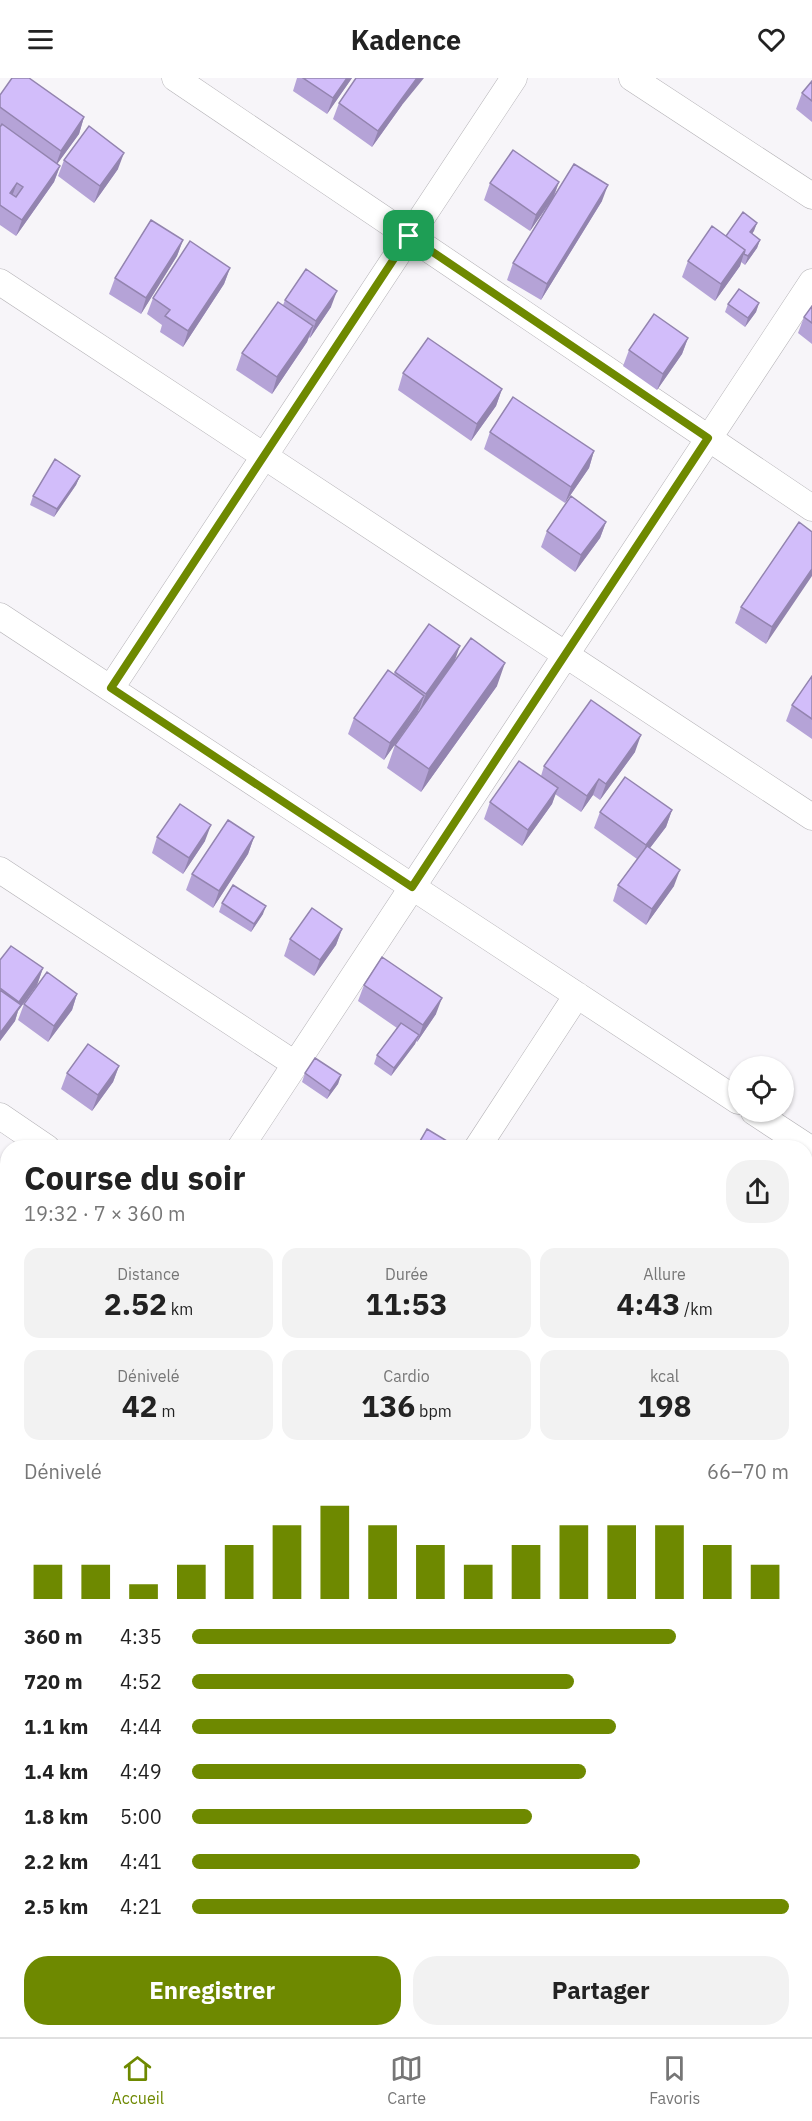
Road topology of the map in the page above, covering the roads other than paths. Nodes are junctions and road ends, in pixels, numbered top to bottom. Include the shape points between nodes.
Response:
1 (175, 78) edge
2 (514, 78) edge
3 (632, 78) edge
4 (812, 196) edge
5 (409, 236) junction
6 (0, 282) edge
7 (812, 282) edge
8 (708, 438) junction
9 (264, 456) junction
10 (812, 508) edge
11 (0, 616) edge
12 (566, 654) junction
13 (111, 688) junction
14 (812, 817) edge
15 (0, 870) edge
16 (412, 887) junction
17 (577, 995) junction
18 (295, 1064) junction
19 (728, 1094) edge
20 (0, 1116) edge
21 (769, 1122) edge
22 (35, 1140) edge
23 (245, 1140) edge
24 (482, 1140) edge
25 (797, 1140) edge

1 - 5 street
2 - 5 street
3 - 4 street
5 - 8 street
5 - 9 street
6 - 9 street
7 - 8 street
8 - 10 street
8 - 12 street
9 - 12 street
9 - 13 street
11 - 13 street
12 - 14 street
12 - 16 street
13 - 16 street
15 - 18 street
16 - 17 street
16 - 18 street
17 - 19 street
17 - 24 street
18 - 23 street
20 - 22 street
21 - 25 street

